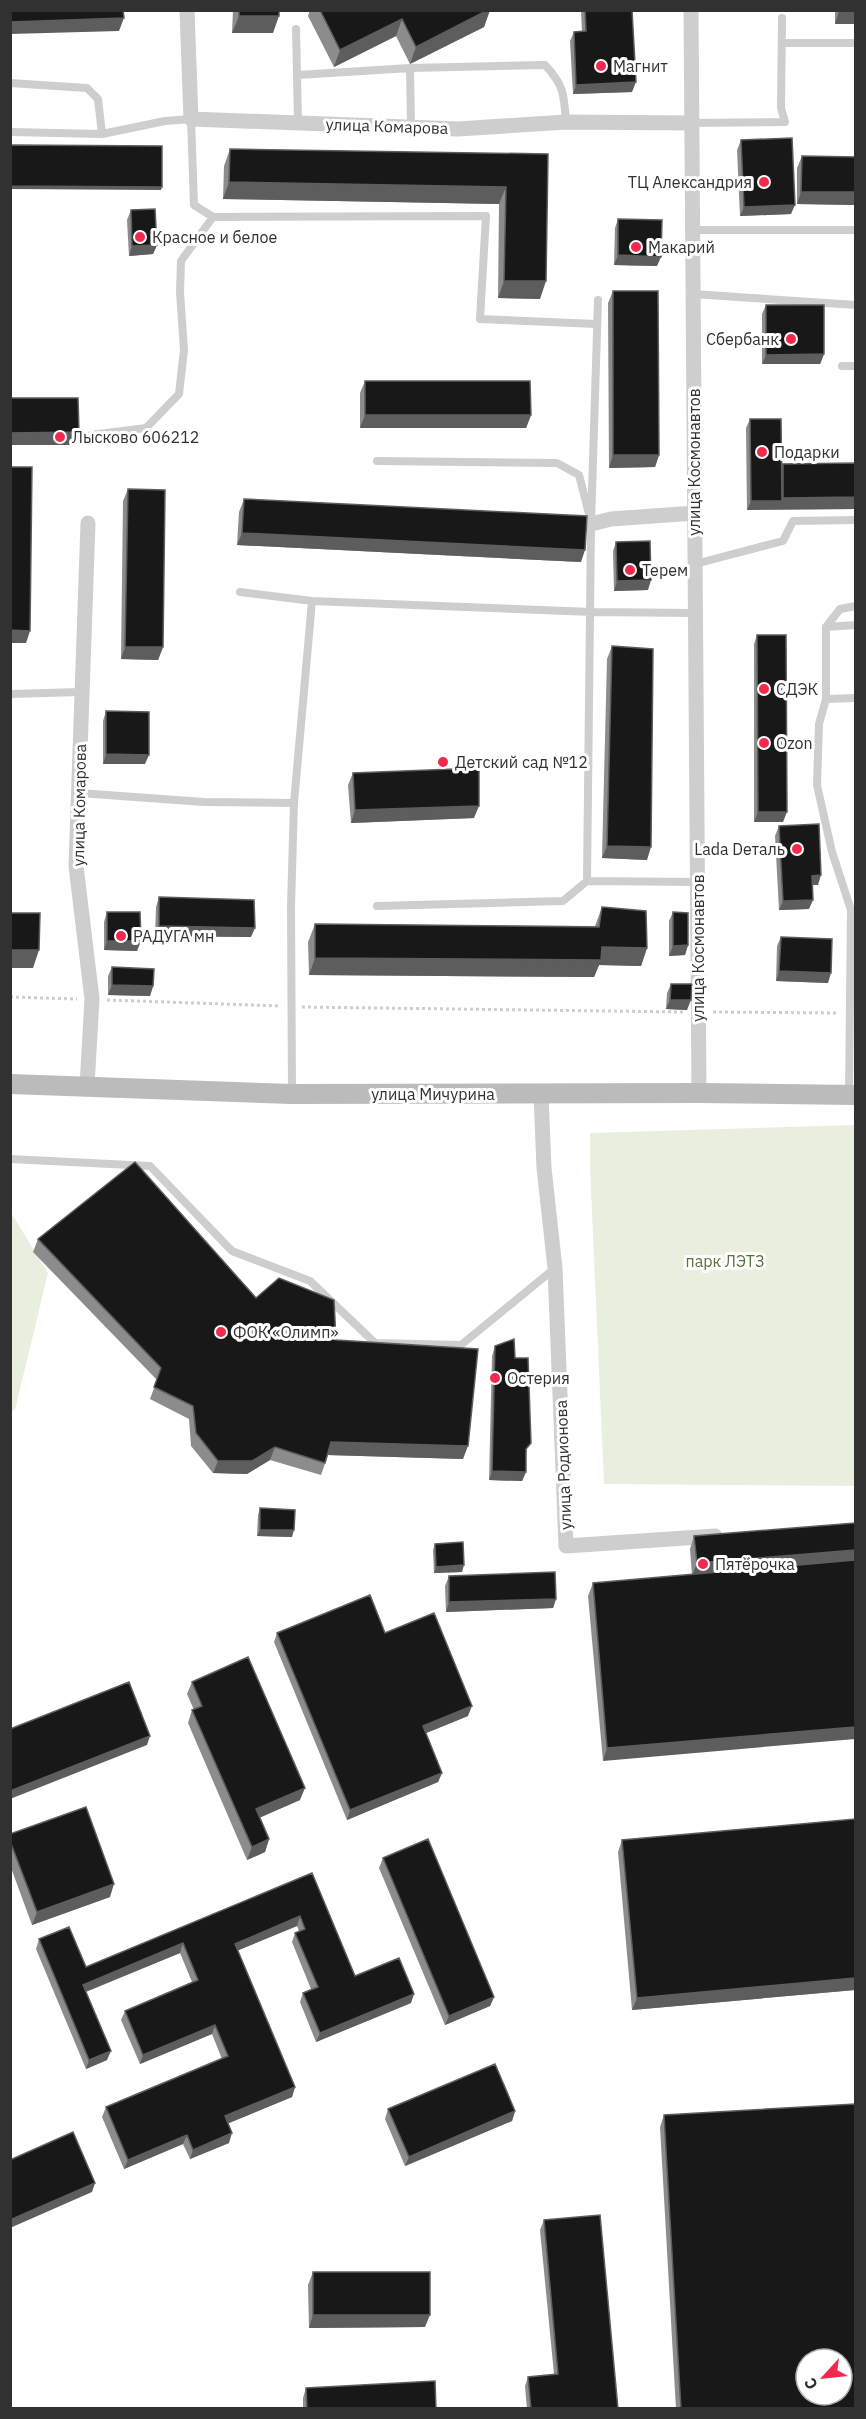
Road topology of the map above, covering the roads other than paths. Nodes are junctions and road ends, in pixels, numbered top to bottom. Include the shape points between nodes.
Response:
1 (187, 10) edge
2 (691, 10) edge
3 (782, 18) dead end
4 (296, 29) dead end
5 (783, 43) junction
6 (855, 43) edge
7 (410, 68) junction
8 (298, 75) junction
9 (10, 83) edge
10 (191, 119) junction
11 (298, 122) junction
12 (566, 122) junction
13 (692, 123) junction
14 (411, 126) junction
15 (10, 132) edge
16 (102, 134) junction
17 (213, 217) junction
18 (692, 230) junction
19 (855, 230) edge
20 (693, 294) junction
21 (598, 300) dead end
22 (855, 305) edge
23 (596, 324) junction
24 (842, 366) dead end
25 (855, 366) edge
26 (91, 435) dead end
27 (377, 461) dead end
28 (695, 513) junction
29 (855, 520) edge
30 (88, 523) dead end
31 (591, 524) junction
32 (695, 564) junction
33 (240, 592) dead end
34 (312, 601) junction
35 (855, 606) edge
36 (592, 612) junction
37 (695, 613) junction
38 (855, 625) edge
39 (826, 627) junction
40 (81, 692) junction
41 (10, 694) edge
42 (855, 698) edge
43 (826, 699) junction
44 (79, 793) junction
45 (294, 803) junction
46 (587, 881) junction
47 (698, 882) junction
48 (377, 906) dead end
49 (10, 1084) edge
50 (87, 1086) junction
51 (699, 1093) junction
52 (292, 1094) junction
53 (541, 1094) junction
54 (852, 1095) edge
55 (10, 1159) edge
56 (555, 1268) junction
57 (728, 1534) edge

1 - 10 street
2 - 13 street, улица Космонавтов
3 - 5 lane
4 - 8 lane
5 - 6 lane
5 - 13 lane via 781,108 785,122
7 - 8 lane
7 - 12 lane via 545,65 563,89
7 - 14 lane
8 - 11 lane
9 - 16 lane via 87,88 98,99
10 - 11 street, улица Комарова
10 - 16 lane
10 - 17 lane via 194,205
11 - 14 street, улица Комарова
12 - 13 street, улица Комарова
12 - 14 street, улица Комарова via 458,129
13 - 18 street, улица Космонавтов
15 - 16 lane
17 - 23 lane via 486,216 480,318
17 - 26 lane via 181,261 184,350 178,394 146,428
18 - 19 lane
18 - 20 street, улица Космонавтов
20 - 22 lane
20 - 28 street, улица Космонавтов
21 - 23 lane
23 - 31 lane
24 - 25 lane
27 - 31 lane via 557,463 579,475
28 - 31 street
28 - 32 street, улица Космонавтов
29 - 32 lane via 793,521 783,541
30 - 40 street, улица Комарова
31 - 36 lane
32 - 37 street, улица Космонавтов
33 - 34 lane
34 - 36 lane
34 - 45 lane
35 - 39 lane via 840,609
36 - 37 lane
36 - 46 lane
37 - 47 street, улица Космонавтов
38 - 39 lane
39 - 43 lane
40 - 41 lane
40 - 44 street, улица Комарова
42 - 43 lane
43 - 54 lane via 819,724 818,785 832,852 851,910
44 - 45 lane via 204,802
44 - 50 street, улица Комарова via 76,866 92,999
45 - 52 lane
46 - 47 lane
46 - 48 lane via 563,901
47 - 51 street, улица Космонавтов
49 - 50 main road, улица Мичурина
50 - 52 main road, улица Мичурина
51 - 53 main road, улица Мичурина
51 - 54 main road, улица Мичурина
52 - 53 main road, улица Мичурина
53 - 56 street, улица Родионова
55 - 56 lane via 150,1166 232,1251 310,1281 375,1343 461,1345
56 - 57 street, улица Родионова via 566,1546

